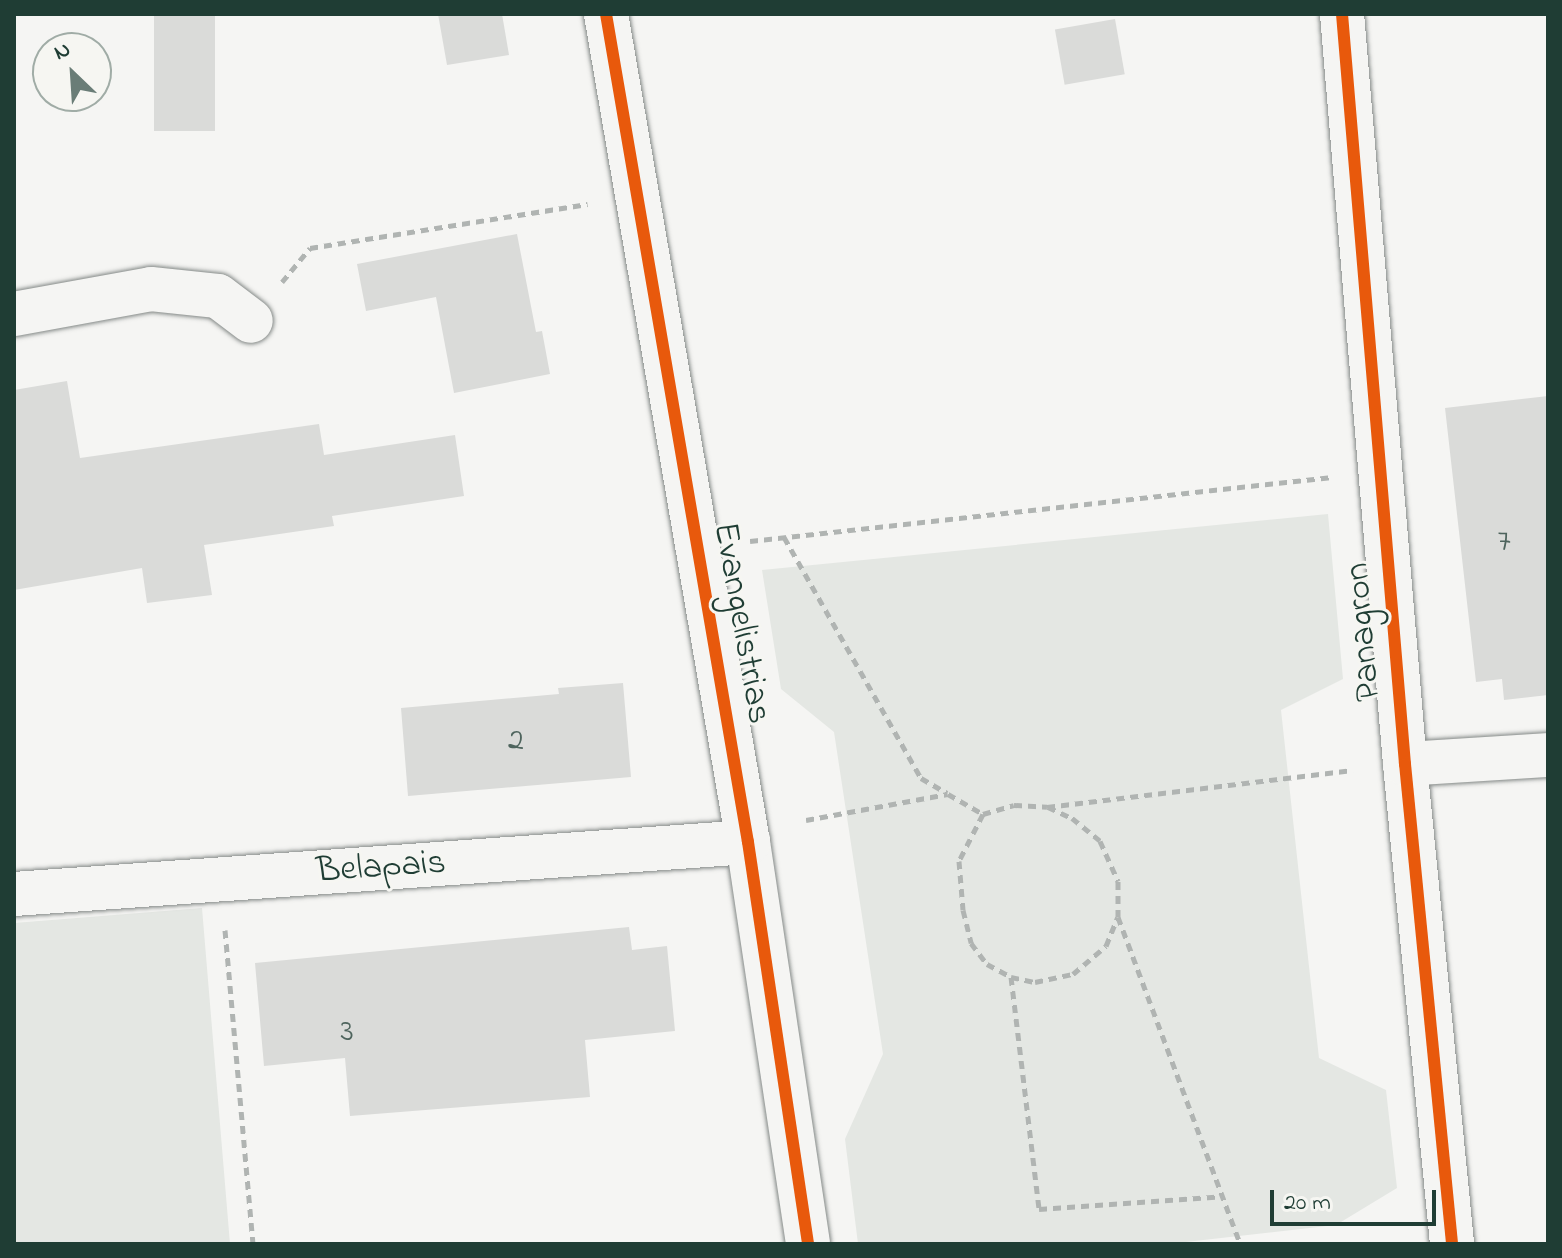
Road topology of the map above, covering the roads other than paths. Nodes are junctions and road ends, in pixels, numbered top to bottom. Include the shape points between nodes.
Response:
1 (606, 14) edge
2 (1342, 14) edge
3 (14, 314) edge
4 (251, 321) road end
5 (1548, 755) edge
6 (1405, 764) junction
7 (748, 842) junction
8 (14, 894) edge
9 (808, 1244) edge
10 (1452, 1244) edge

1 - 7 street, Evangelistrias
2 - 6 street, Panagron
3 - 4 street via 151,289 218,296
5 - 6 street
6 - 10 street, Panagron
7 - 8 street, Belapais
7 - 9 street, Evangelistrias

